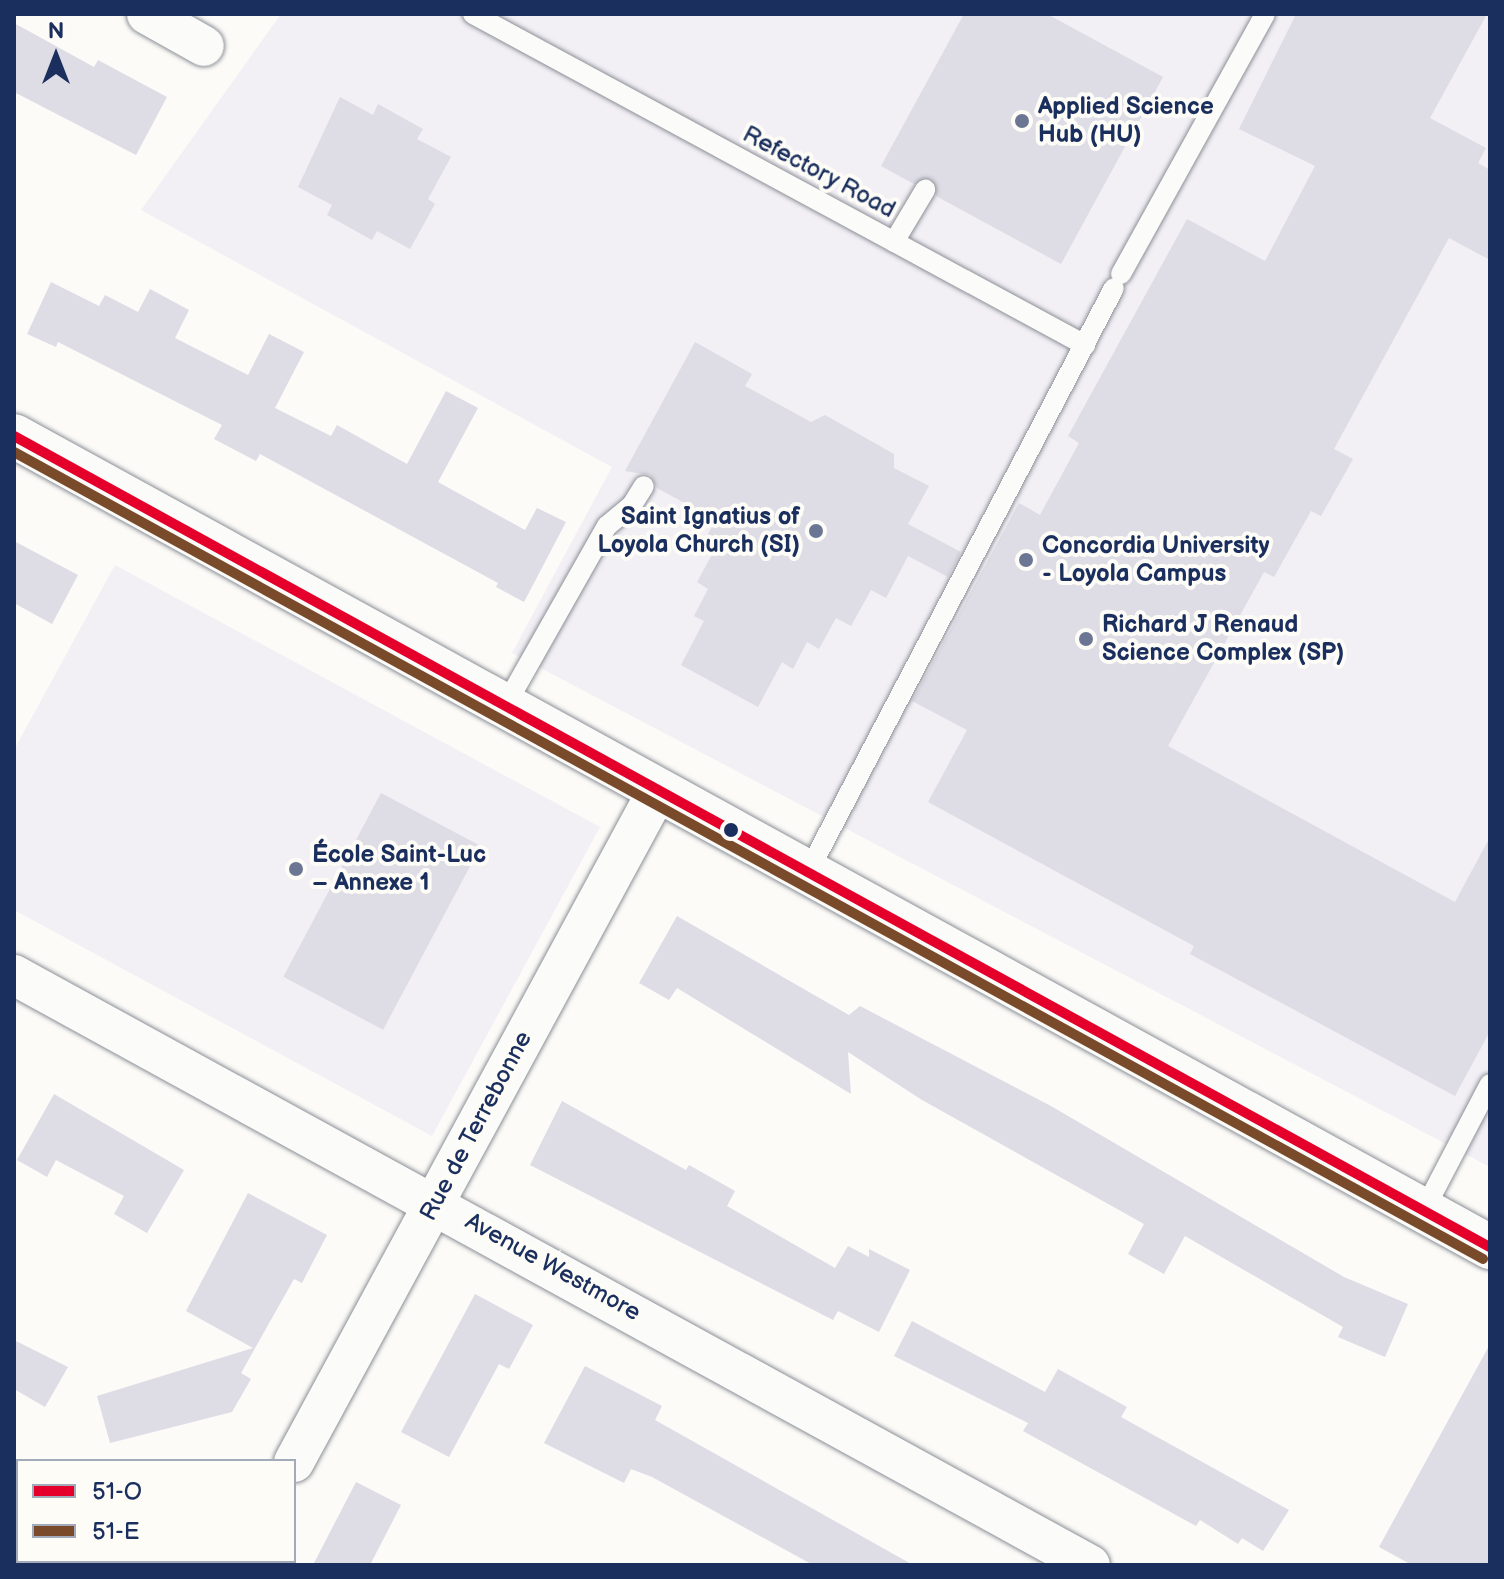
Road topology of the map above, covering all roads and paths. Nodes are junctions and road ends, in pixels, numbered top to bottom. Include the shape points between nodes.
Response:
1 (147, 14) edge
2 (473, 14) edge
3 (1265, 14) edge
4 (204, 46) dead end
5 (925, 190) dead end
6 (894, 242) junction
7 (1085, 345) junction
8 (14, 436) edge
9 (644, 486) dead end
10 (505, 706) junction
11 (658, 790) junction
12 (808, 872) junction
13 (14, 975) edge
14 (1490, 1084) edge
15 (435, 1202) junction
16 (1424, 1210) junction
17 (1490, 1247) edge
18 (296, 1459) edge
19 (1090, 1565) edge

1 - 4 street
2 - 6 lane, Refectory Road
3 - 7 lane
5 - 6 lane
6 - 7 lane, Refectory Road
7 - 12 lane
8 - 10 street
9 - 10 lane via 632,505 607,526
10 - 11 street
11 - 12 street
11 - 15 street, Rue de Terrebonne
12 - 16 street
13 - 15 street, Avenue Westmore
14 - 16 lane
15 - 18 street, Rue de Terrebonne
15 - 19 street, Avenue Westmore
16 - 17 street

